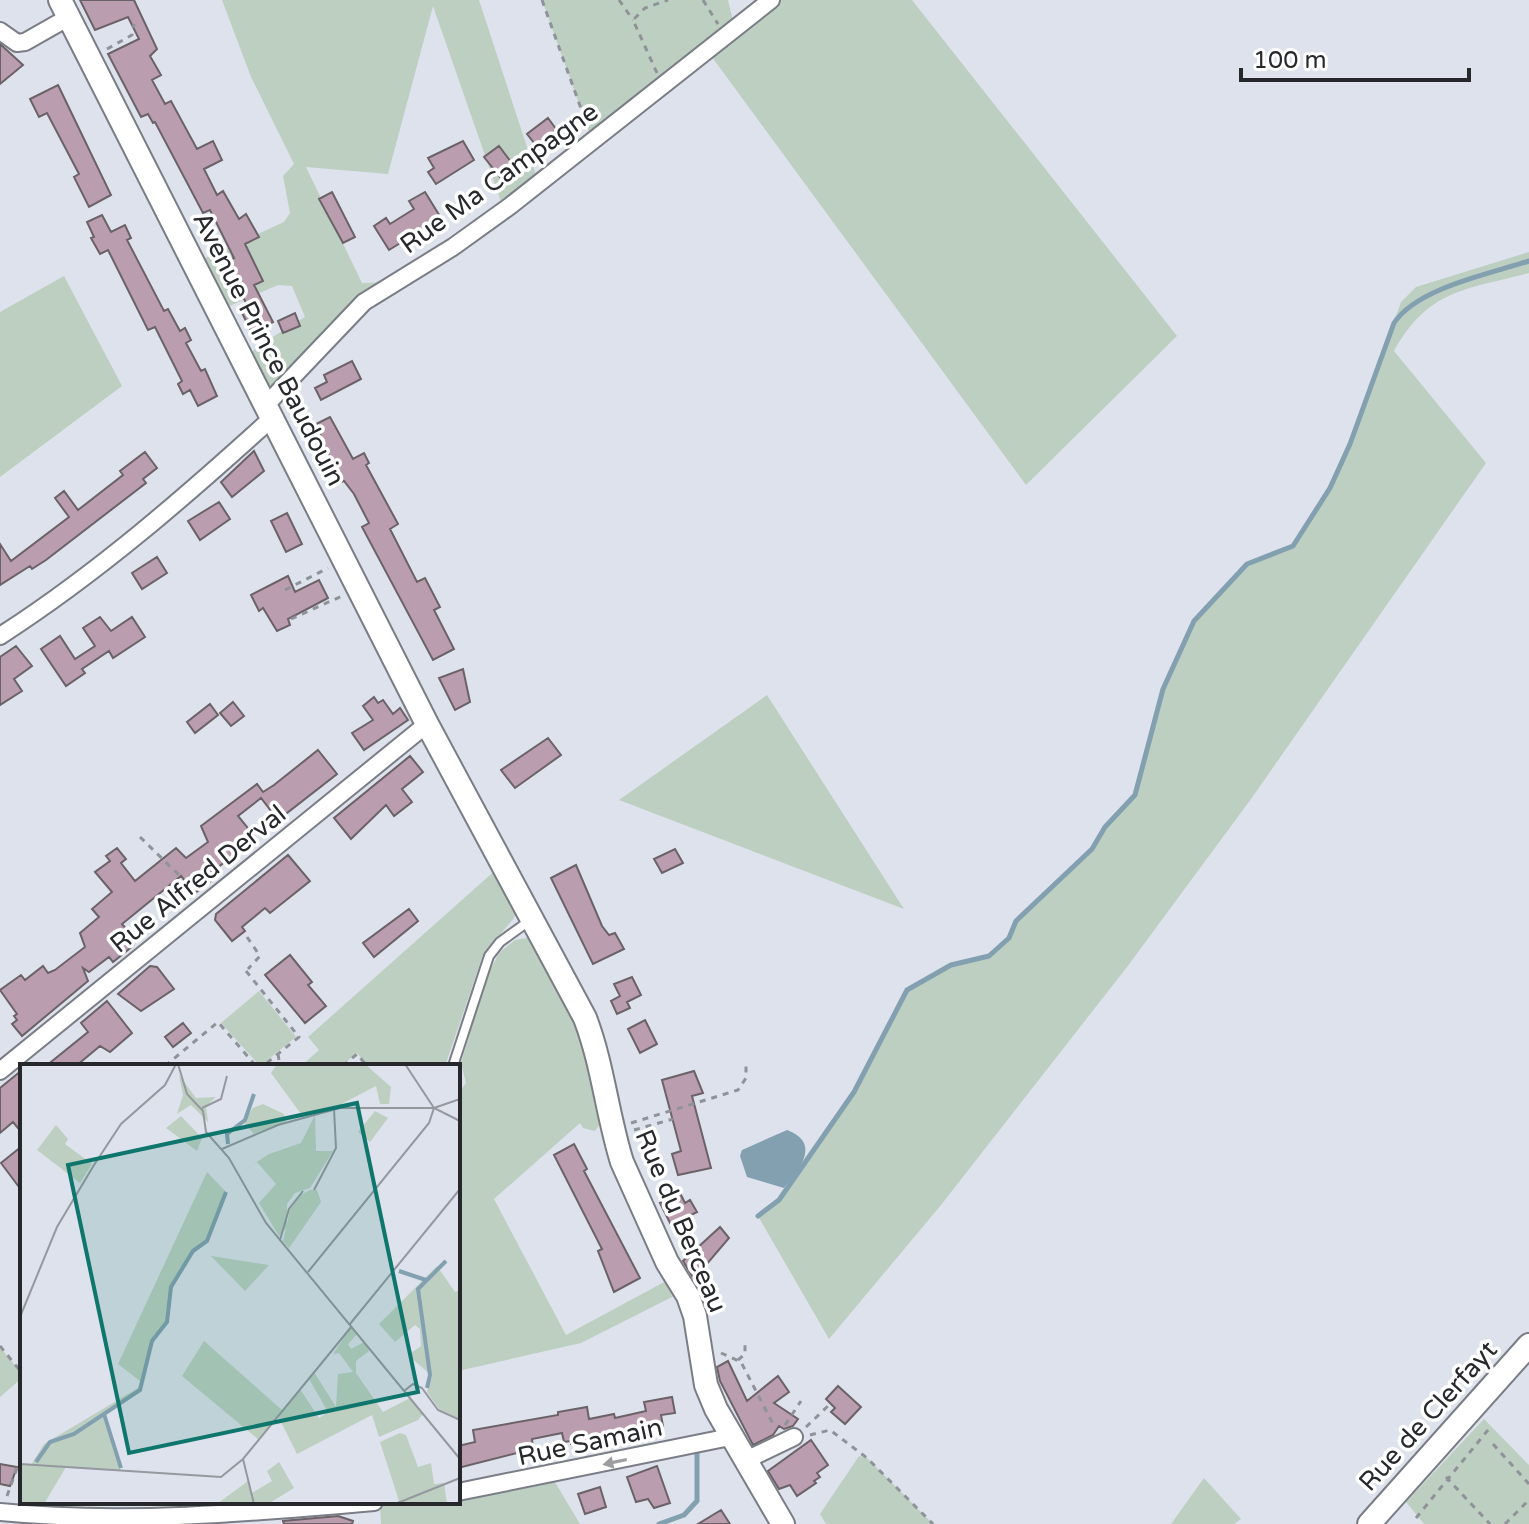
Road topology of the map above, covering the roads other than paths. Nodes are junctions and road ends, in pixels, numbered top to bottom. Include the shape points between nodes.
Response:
1 (771, 0) edge
2 (65, 8) edge
3 (0, 31) edge
4 (269, 412) junction
5 (0, 636) edge
6 (427, 724) junction
7 (533, 918) junction
8 (454, 1064) edge
9 (0, 1071) edge
10 (1529, 1345) edge
11 (786, 1436) road end
12 (720, 1440) junction
13 (744, 1461) junction
14 (460, 1492) edge
15 (351, 1504) edge
16 (124, 1510) edge
17 (0, 1512) edge
18 (783, 1524) edge
19 (1369, 1524) edge

1 - 4 street, Rue Ma Campagne via 453,247 364,302 340,323
2 - 3 street via 25,42 17,43
2 - 4 street, Avenue Prince Baudouin
4 - 5 street, Rue Ma Campagne via 180,502
4 - 6 street, Avenue Prince Baudouin
6 - 7 street, Rue du Berceau
6 - 9 street, Rue Alfred Derval
7 - 8 lane via 489,956
7 - 12 street, Rue du Berceau via 585,1018 597,1048 612,1132 640,1205 688,1296
10 - 19 street, Rue de Clerfayt
11 - 13 street
12 - 13 street, Rue du Berceau
12 -> 14 street, Rue Samain
13 - 18 street, Rue du Berceau
15 - 16 street via 225,1515
16 - 17 street via 48,1518

